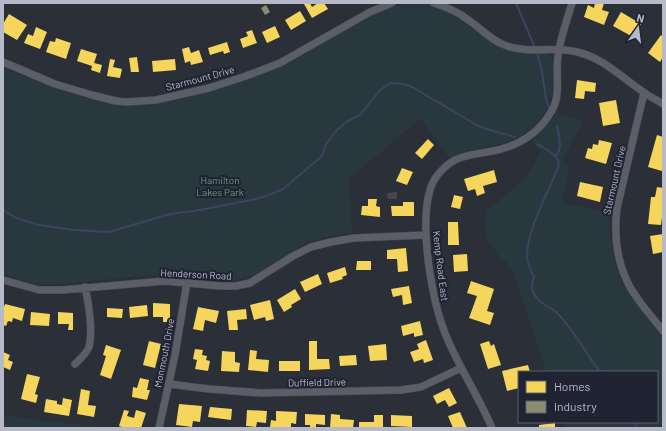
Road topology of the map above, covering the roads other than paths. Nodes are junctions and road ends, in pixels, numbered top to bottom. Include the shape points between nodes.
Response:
1 (392, 3) edge
2 (434, 3) edge
3 (572, 3) edge
4 (559, 49) junction
5 (3, 62) edge
6 (644, 93) junction
7 (663, 104) edge
8 (426, 236) junction
9 (3, 280) edge
10 (187, 282) junction
11 (85, 287) junction
12 (663, 331) edge
13 (75, 364) dead end
14 (461, 368) junction
15 (169, 384) junction
16 (159, 428) edge
17 (492, 428) edge

1 - 5 street, Starmount Drive via 370,12 280,63 209,88 156,100 126,102 98,97 55,84
2 - 4 street via 468,19 494,40 508,47 524,50
3 - 4 street, Kemp Road East
4 - 6 street via 590,56
4 - 8 street, Kemp Road East via 557,100 550,114 538,130 516,144 497,151 464,156 444,168 430,188
6 - 7 street
6 - 12 street, Starmount Drive via 617,208 616,243 627,282
8 - 10 street, Henderson Road via 354,238 317,245 293,256 250,283 236,286
8 - 14 street, Kemp Road East via 437,310
9 - 11 street, Henderson Road via 39,290
10 - 11 street, Henderson Road via 165,281
10 - 15 street, Monmouth Drive
11 - 13 street via 89,302 89,348
14 - 15 street, Duffield Drive via 421,387 401,390 261,393
14 - 17 street, Kemp Road East
15 - 16 street, Monmouth Drive

